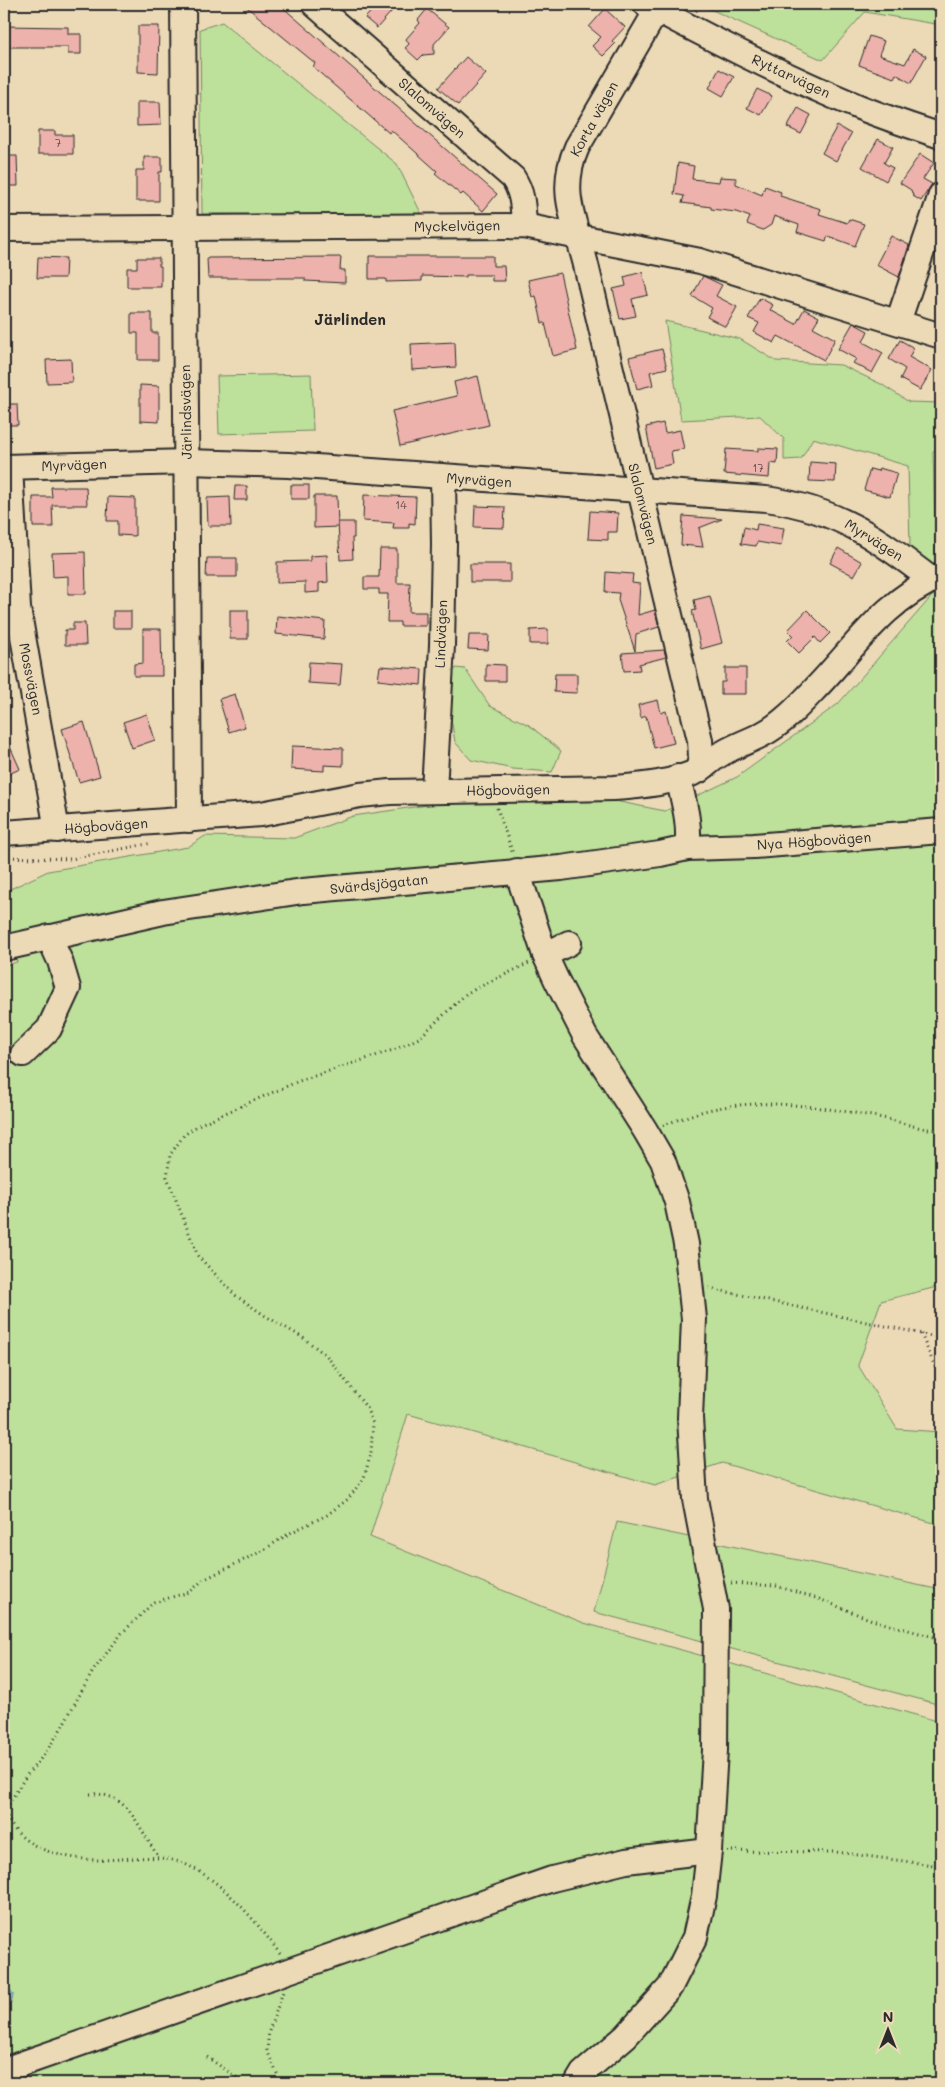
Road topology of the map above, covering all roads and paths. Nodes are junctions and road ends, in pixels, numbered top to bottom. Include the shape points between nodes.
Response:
1 (183, 4) edge
2 (314, 4) edge
3 (652, 7) edge
4 (941, 136) edge
5 (941, 195) edge
6 (524, 226) junction
7 (184, 229) junction
8 (4, 230) edge
9 (579, 237) junction
10 (898, 322) junction
11 (941, 336) edge
12 (187, 462) junction
13 (7, 467) edge
14 (443, 477) junction
15 (640, 490) junction
16 (936, 578) edge
17 (688, 774) junction
18 (491, 790) junction
19 (434, 791) junction
20 (189, 820) junction
21 (57, 830) junction
22 (941, 831) edge
23 (4, 833) edge
24 (160, 842) dead end
25 (687, 848) junction
26 (4, 857) edge
27 (517, 872) junction
28 (49, 937) junction
29 (569, 944) dead end
30 (4, 948) edge
31 (545, 955) junction
32 (23, 1054) dead end
33 (645, 1130) junction
34 (941, 1130) edge
35 (691, 1284) junction
36 (920, 1334) junction
37 (941, 1338) edge
38 (941, 1381) edge
39 (711, 1581) junction
40 (941, 1639) edge
41 (90, 1794) dead end
42 (709, 1851) junction
43 (160, 1857) junction
44 (941, 1866) edge
45 (284, 1973) junction
46 (206, 2057) dead end
47 (4, 2070) edge
48 (245, 2083) edge
49 (281, 2083) edge
50 (576, 2083) edge

1 - 7 street, Järlindsvägen
2 - 6 street, Slalomvägen via 513,178 523,198
3 - 4 street, Ryttarvägen via 824,92
3 - 9 street, Korta vägen via 572,158 567,181
5 - 10 street
6 - 7 street, Myckelvägen
6 - 9 street, Myckelvägen
7 - 8 street, Myckelvägen
7 - 12 street, Järlindsvägen
9 - 10 street, Myckelvägen via 700,262
9 - 15 street, Slalomvägen
10 - 11 street, Myckelvägen
12 - 13 street, Myrvägen
12 - 14 street, Myrvägen via 288,465
12 - 20 street, Järlindsvägen
13 - 21 street, Mossvägen via 18,608
14 - 15 street, Myrvägen
14 - 19 street, Lindvägen via 442,645
15 - 16 street, Myrvägen via 766,498 815,508 864,531
15 - 17 street, Slalomvägen via 700,740 702,757
16 - 17 street, Högbovägen via 904,597 870,627 814,690 774,727
17 - 18 street, Högbovägen via 648,785 614,788
17 - 25 street via 684,805
18 - 19 street, Högbovägen
18 - 27 path
19 - 20 street, Högbovägen via 360,795 261,814
20 - 21 street, Högbovägen
21 - 23 street, Högbovägen
22 - 25 street, Nya Högbovägen
24 - 26 path via 70,859
25 - 27 street, Svärdsjögatan
27 - 28 street, Svärdsjögatan via 303,891 163,912
27 - 31 street
28 - 30 street, Svärdsjögatan
28 - 32 street via 68,988 49,1029
29 - 31 street
31 - 33 street via 577,1021
31 - 43 path via 467,993 419,1038 396,1049 300,1081 200,1124 184,1135 170,1155 168,1176 198,1256 235,1295 326,1355 366,1407 373,1424 371,1453 364,1478 348,1499 327,1515 203,1580 190,1592 154,1602 122,1633 93,1671 59,1732 5,1810 8,1822 17,1833 34,1846 62,1856 99,1860
33 - 34 path via 716,1108 749,1104 782,1104
33 - 35 street via 663,1162 677,1202
35 - 36 path
35 - 39 street via 694,1319 690,1418 695,1490
36 - 37 path
36 - 38 path
39 - 40 path via 776,1586 872,1620
39 - 42 street via 716,1609 715,1750
41 - 43 path via 100,1794 123,1804
42 - 44 path via 836,1852
42 - 45 street via 626,1862 552,1880
42 - 50 street via 695,1937 670,1987 626,2036
43 - 45 path via 187,1865 217,1884 261,1926 282,1957
45 - 47 street
45 - 49 path via 280,2003 269,2031 267,2050
46 - 48 path

